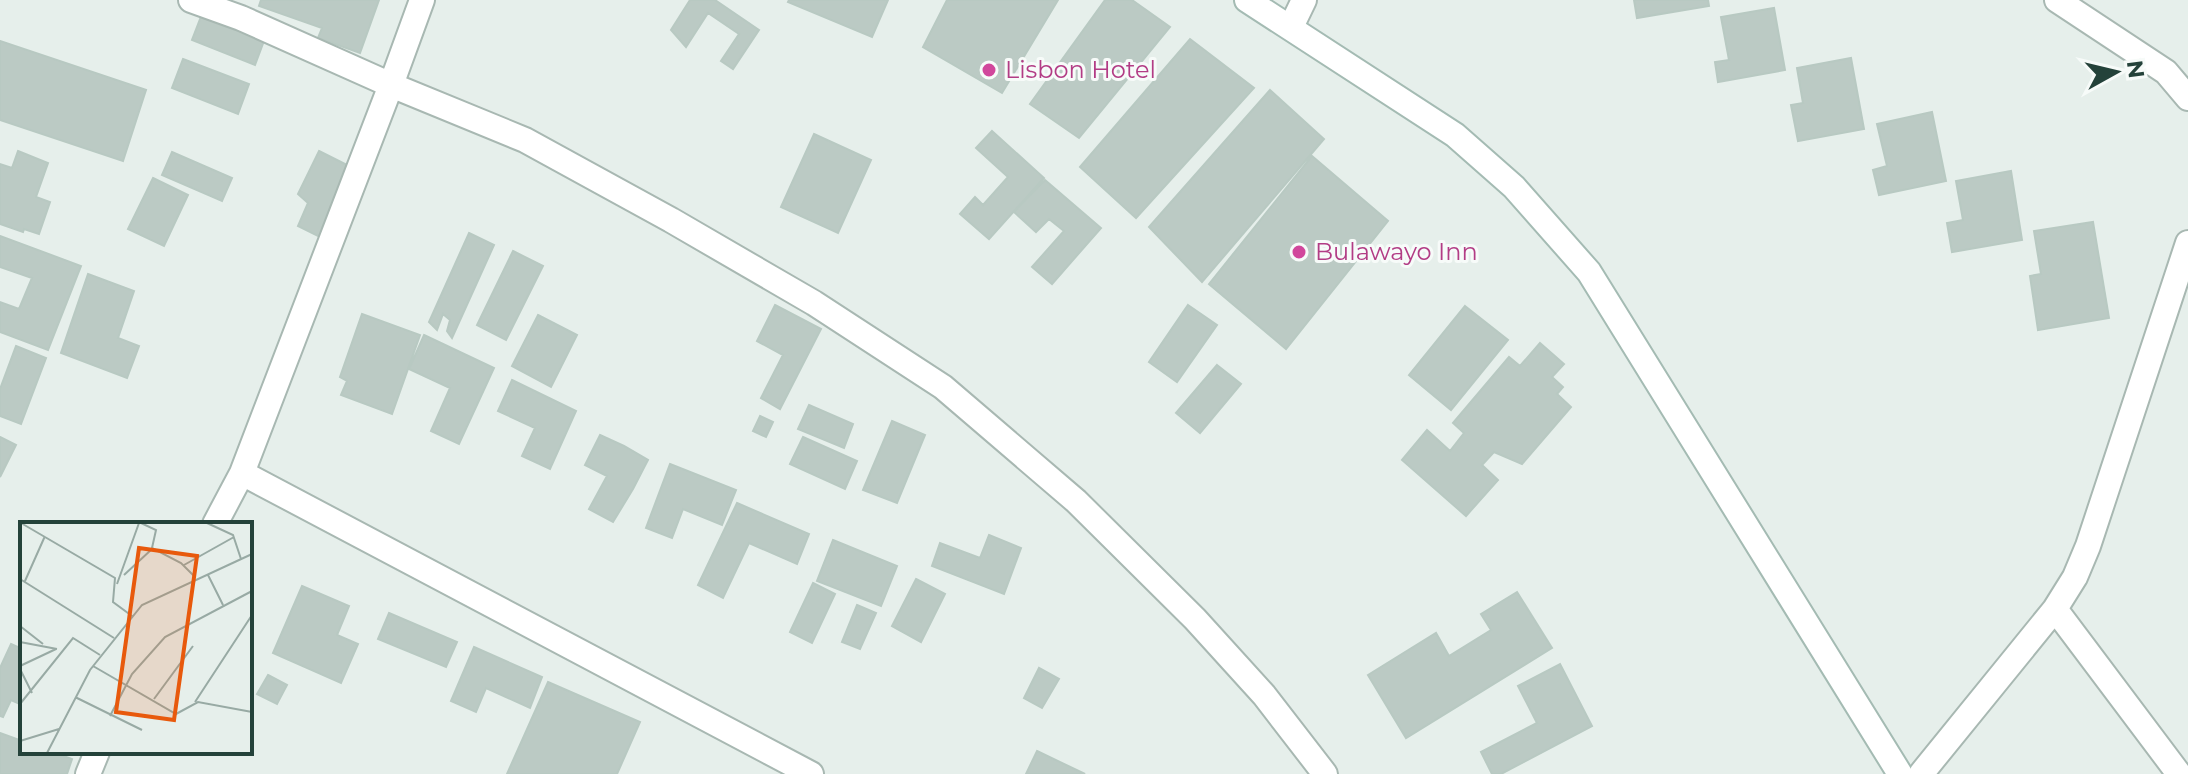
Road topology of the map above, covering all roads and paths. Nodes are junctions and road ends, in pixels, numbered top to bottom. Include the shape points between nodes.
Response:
1 (191, 0) edge
2 (422, 0) edge
3 (1247, 0) edge
4 (1304, 0) edge
5 (2057, 0) edge
6 (1291, 27) junction
7 (391, 85) junction
8 (2188, 98) edge
9 (2188, 243) edge
10 (242, 473) junction
11 (216, 522) edge
12 (2055, 609) junction
13 (96, 754) edge
14 (88, 774) edge
15 (811, 774) edge
16 (1325, 774) edge
17 (1900, 774) edge
18 (1921, 774) edge
19 (2179, 774) edge

1 - 7 street
2 - 7 street
3 - 6 street
4 - 6 street
5 - 8 street via 2166,72
6 - 17 street via 1455,135 1514,187 1589,272
7 - 10 street
7 - 16 street via 525,140 814,303 943,387 1076,501 1195,619 1264,695
9 - 12 street via 2088,546
10 - 11 street
10 - 15 street
12 - 18 street
12 - 19 street
13 - 14 street

